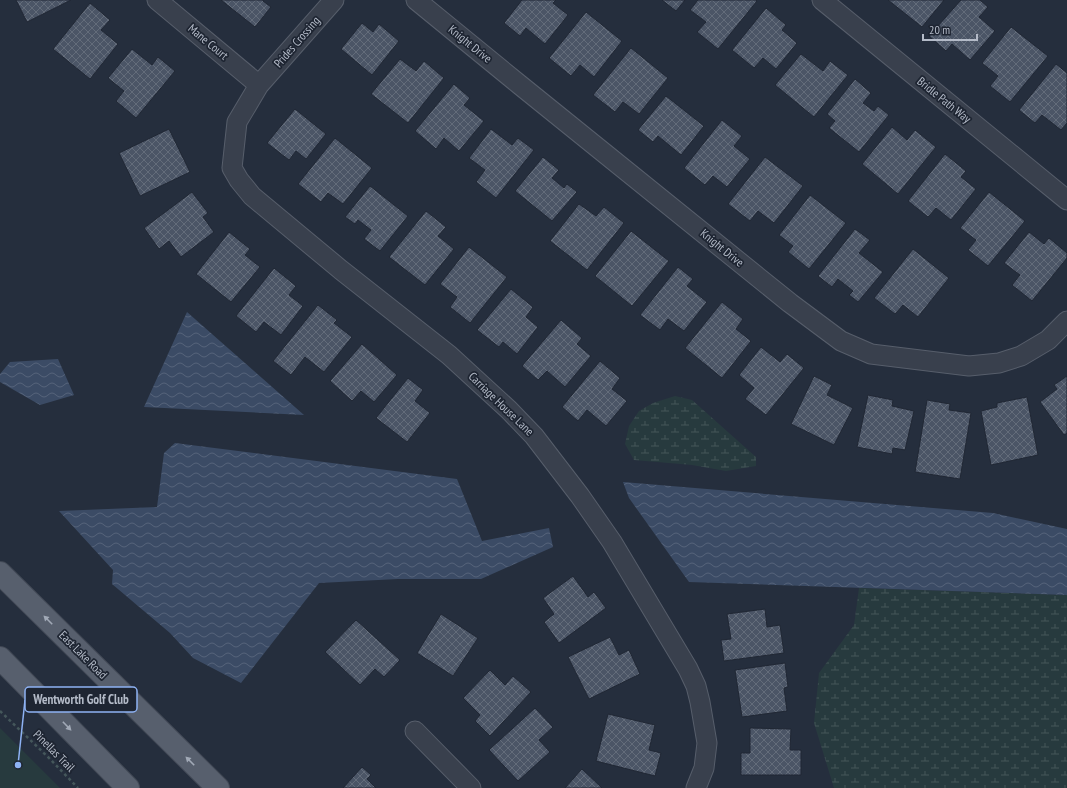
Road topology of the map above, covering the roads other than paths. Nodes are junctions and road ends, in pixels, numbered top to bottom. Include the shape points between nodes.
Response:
1 (157, 0) edge
2 (334, 0) edge
3 (416, 0) edge
4 (822, 0) edge
5 (259, 85) junction
6 (1067, 200) edge
7 (1067, 322) edge
8 (0, 573) edge
9 (0, 658) edge
10 (415, 731) dead end
11 (128, 788) edge
12 (218, 788) edge
13 (471, 788) edge
14 (696, 788) edge

1 - 5 street, Mane Court
2 - 5 street, Prides Crossing
3 - 7 street, Knight Drive via 790,303 841,341 871,354 969,366 999,363 1021,356 1048,340
4 - 6 street, Bridle Path Way
5 - 14 street, Carriage House Lane via 236,122 232,168 239,180 252,196 449,355 510,410 534,436 580,496 612,542 696,686 707,743 704,768
12 -> 8 main road, East Lake Road
9 -> 11 main road
10 - 13 street

